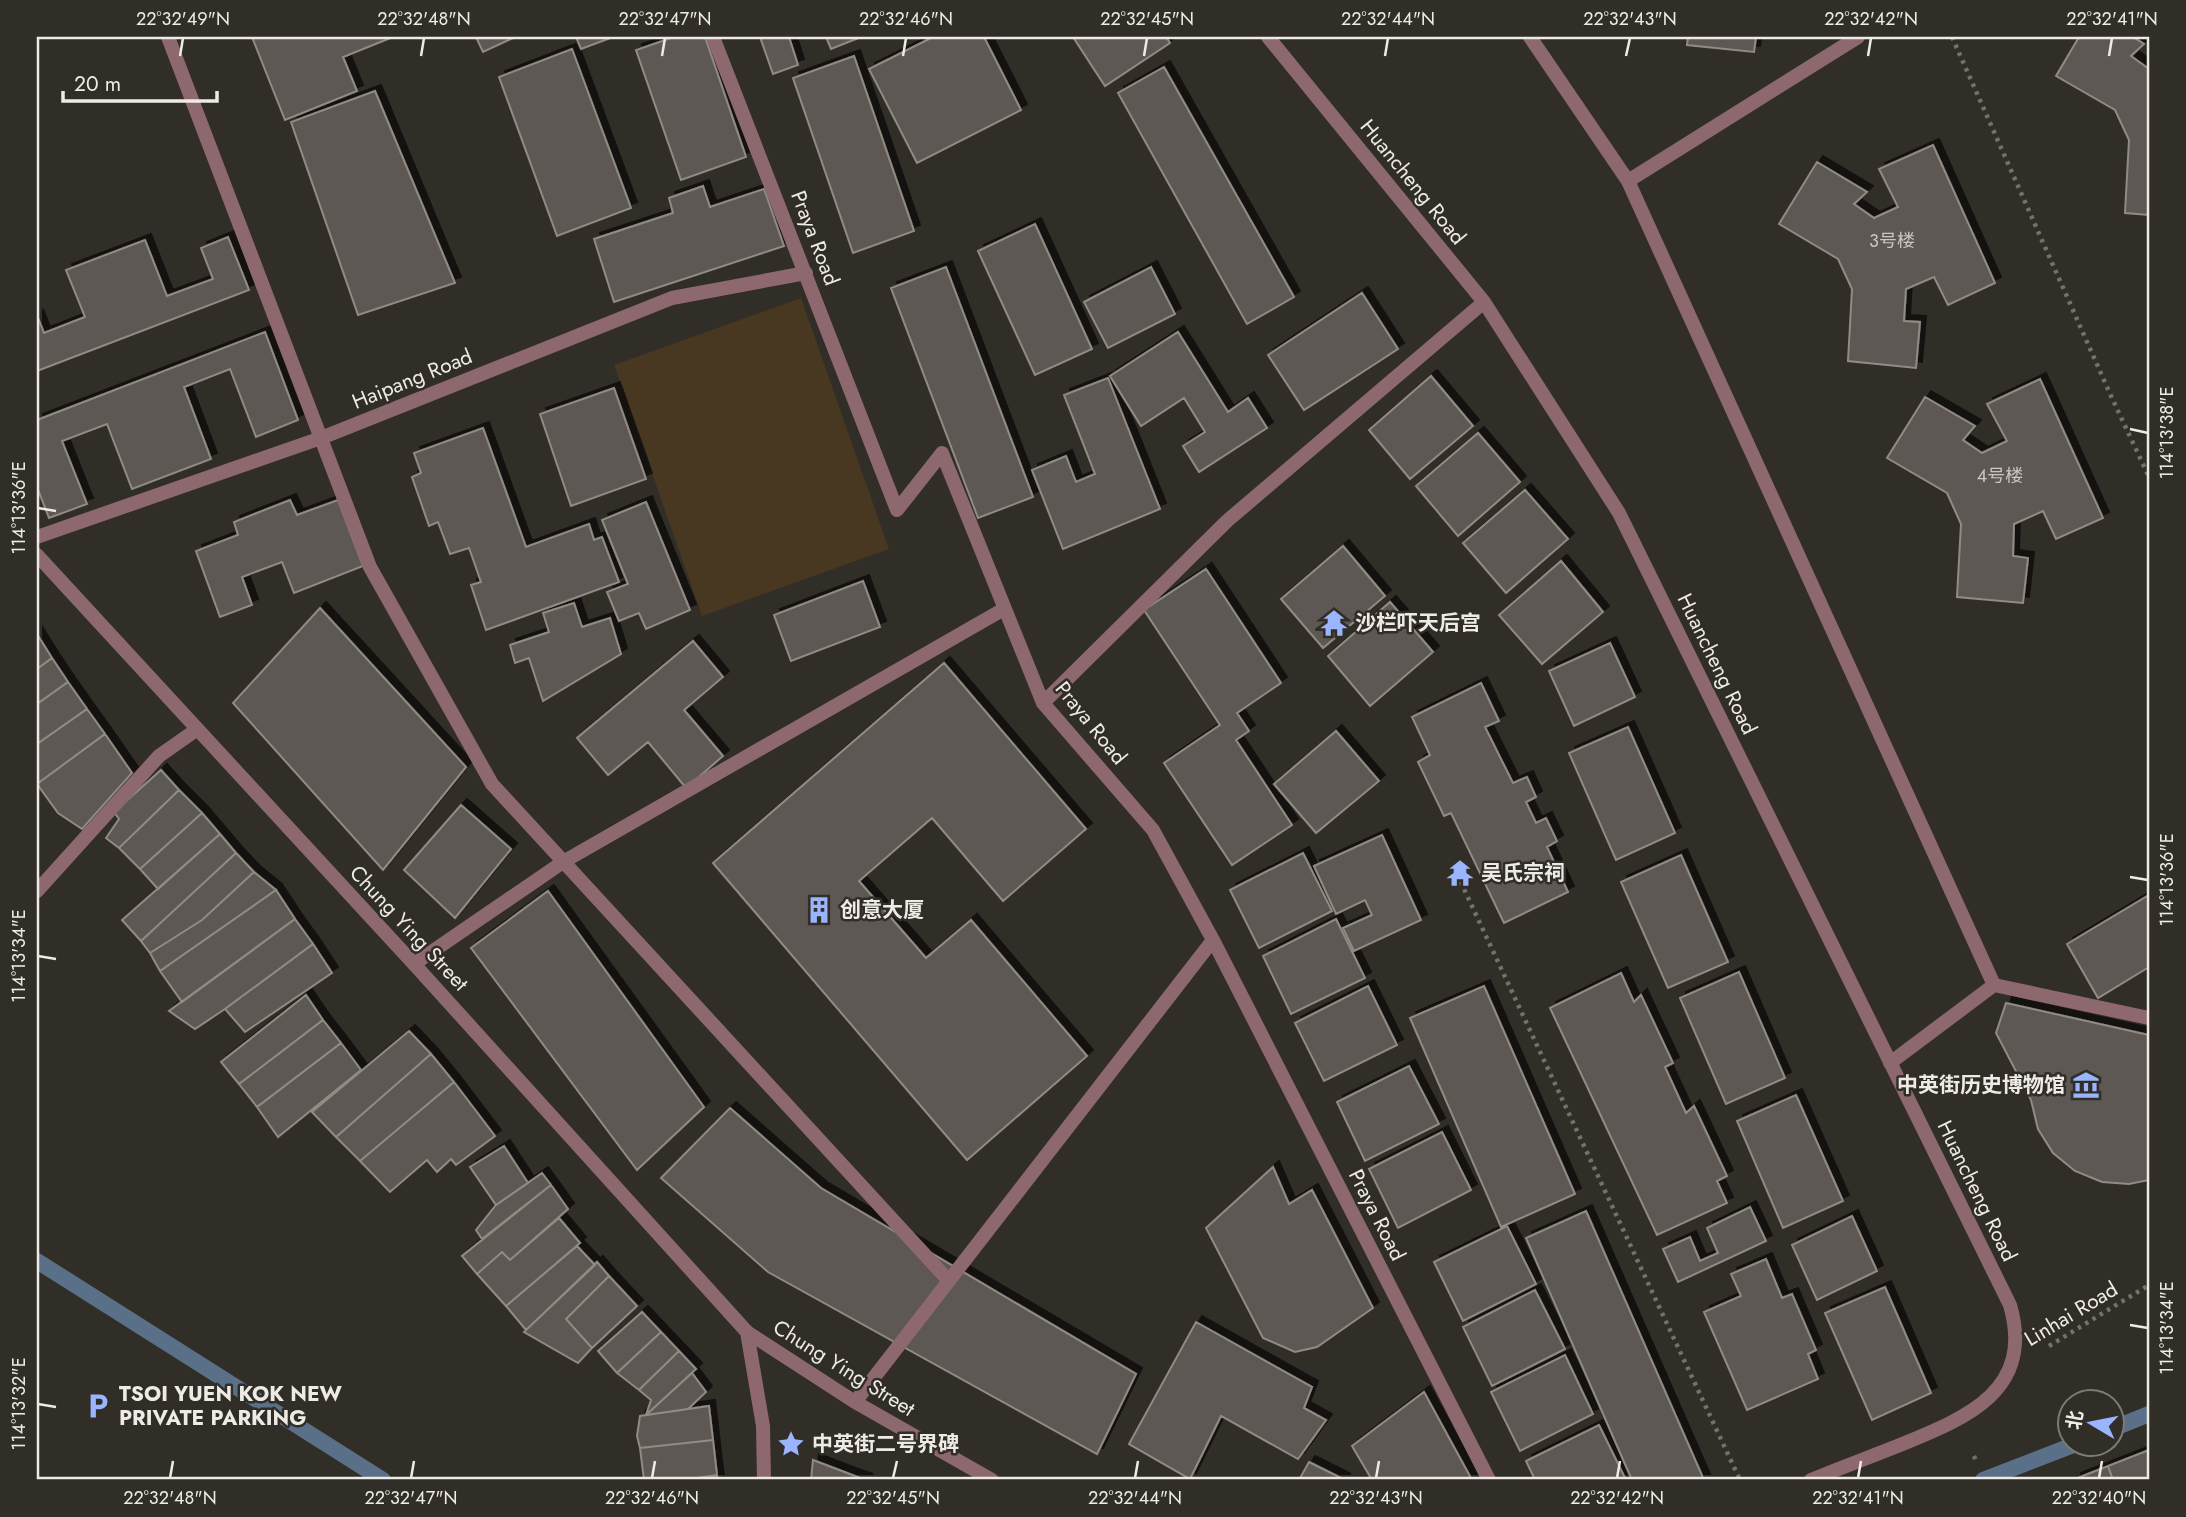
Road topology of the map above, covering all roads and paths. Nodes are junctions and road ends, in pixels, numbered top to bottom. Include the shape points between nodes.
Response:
1 (168, 37) edge
2 (713, 37) edge
3 (1268, 37) edge
4 (1530, 37) edge
5 (1858, 37) edge
6 (1952, 37) edge
7 (1628, 181) junction
8 (806, 273) junction
9 (1484, 302) junction
10 (321, 438) junction
11 (2149, 477) edge
12 (37, 537) edge
13 (37, 555) edge
14 (1004, 609) junction
15 (1043, 703) junction
16 (196, 730) junction
17 (563, 862) junction
18 (1457, 874) dead end
19 (37, 891) edge
20 (1213, 940) junction
21 (414, 964) junction
22 (1993, 985) junction
23 (2149, 1018) edge
24 (1890, 1063) junction
25 (949, 1281) junction
26 (2149, 1286) edge
27 (747, 1332) junction
28 (2010, 1370) junction
29 (855, 1402) junction
30 (1974, 1456) dead end
31 (1977, 1463) dead end
32 (764, 1480) edge
33 (992, 1480) edge
34 (1489, 1480) edge
35 (1740, 1480) edge
36 (1811, 1480) edge

1 - 10 street
2 - 8 street, Praya Road
3 - 9 street, Huancheng Road
4 - 7 street
5 - 7 street
6 - 11 path
7 - 22 street
8 - 10 street, Haipang Road via 672,298
8 - 14 street, Praya Road via 897,510 942,453
9 - 15 street via 1227,521
9 - 24 street, Huancheng Road via 1619,513
10 - 12 street, Haipang Road
10 - 17 street via 370,567 492,784
13 - 16 street, Chung Ying Street
14 - 15 street, Praya Road
14 - 17 street
15 - 20 street, Praya Road via 1153,830
16 - 19 street via 159,756
16 - 21 street, Chung Ying Street
17 - 21 street
17 - 25 street
18 - 35 path
20 - 25 street
20 - 34 street, Praya Road
21 - 27 street, Chung Ying Street
22 - 23 street
22 - 24 street
24 - 28 street, Huancheng Road via 2010,1305 2016,1345
25 - 29 street
26 - 28 path, Linhai Road
27 - 29 street, Chung Ying Street
27 - 32 street, Chung Ying Street via 763,1426
28 - 36 street via 1999,1389 1950,1425
29 - 33 street, Chung Ying Street
30 - 31 path

